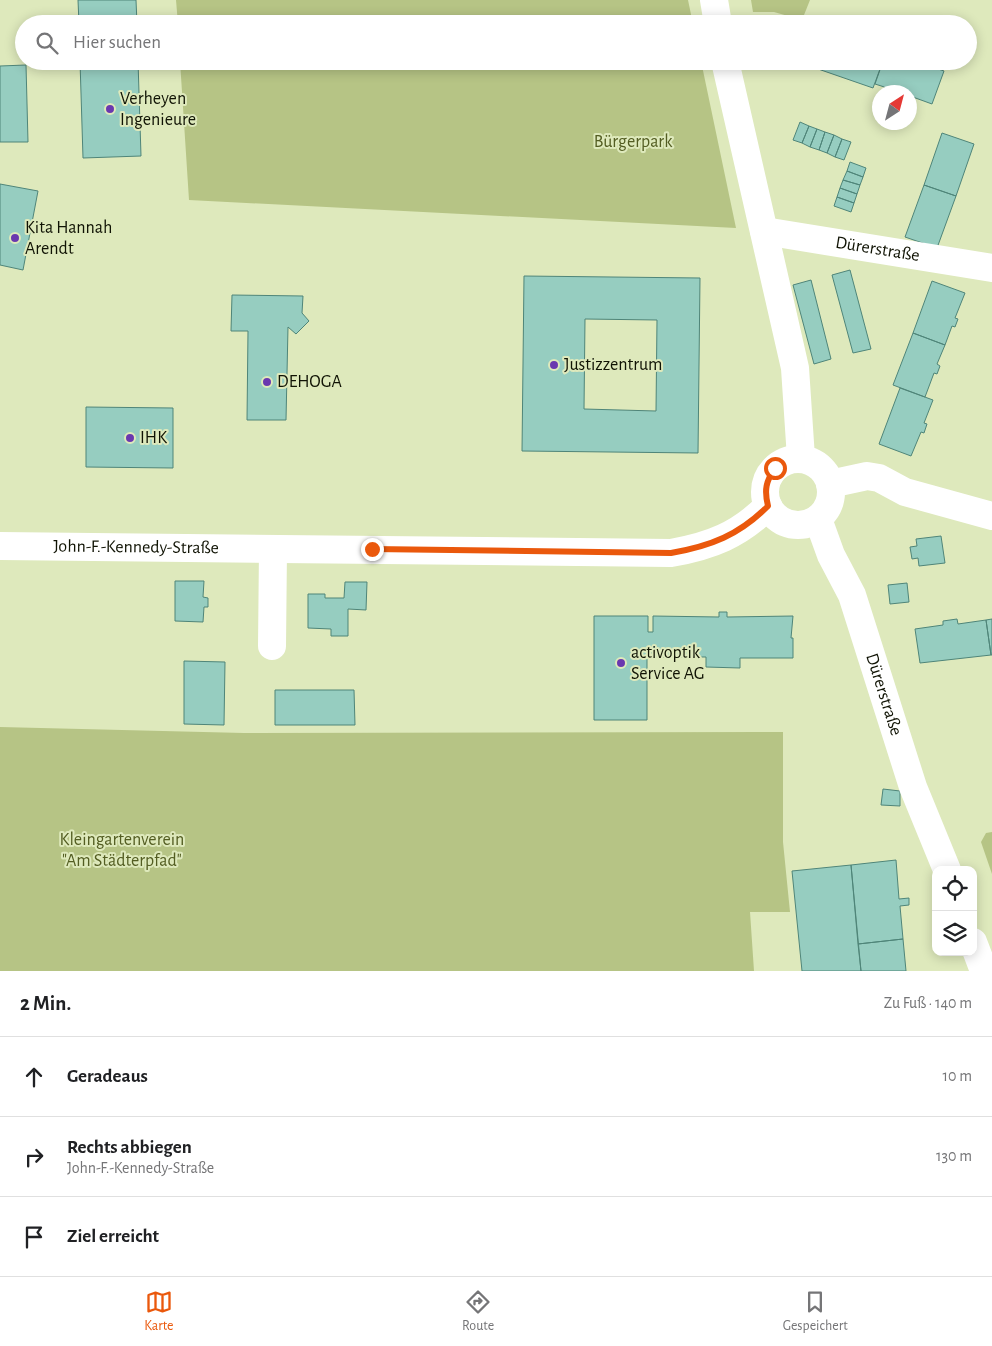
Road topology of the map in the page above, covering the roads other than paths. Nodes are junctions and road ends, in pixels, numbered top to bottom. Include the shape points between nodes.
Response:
1 (714, 0) edge
2 (716, 15) edge
3 (727, 70) edge
4 (764, 231) junction
5 (992, 268) edge
6 (801, 458) junction
7 (830, 484) junction
8 (768, 506) junction
9 (992, 516) edge
10 (818, 519) junction
11 (0, 546) edge
12 (273, 548) junction
13 (272, 646) dead end
14 (945, 866) edge
15 (977, 953) edge
16 (984, 971) edge

1 - 2 street
3 - 4 street
4 - 5 street, Dürerstraße
4 - 6 street via 795,368
6 - 7 street via 814,463
6 - 8 street via 775,468 767,480 765,494
7 - 9 street via 867,476 879,478 905,492
7 - 10 street via 826,509
8 - 10 street via 776,516 796,525
8 - 12 street, John-F.-Kennedy-Straße via 741,530 696,548 671,553
10 - 14 street, Dürerstraße via 830,555 852,595 911,781
11 - 12 street, John-F.-Kennedy-Straße
12 - 13 street
15 - 16 street

